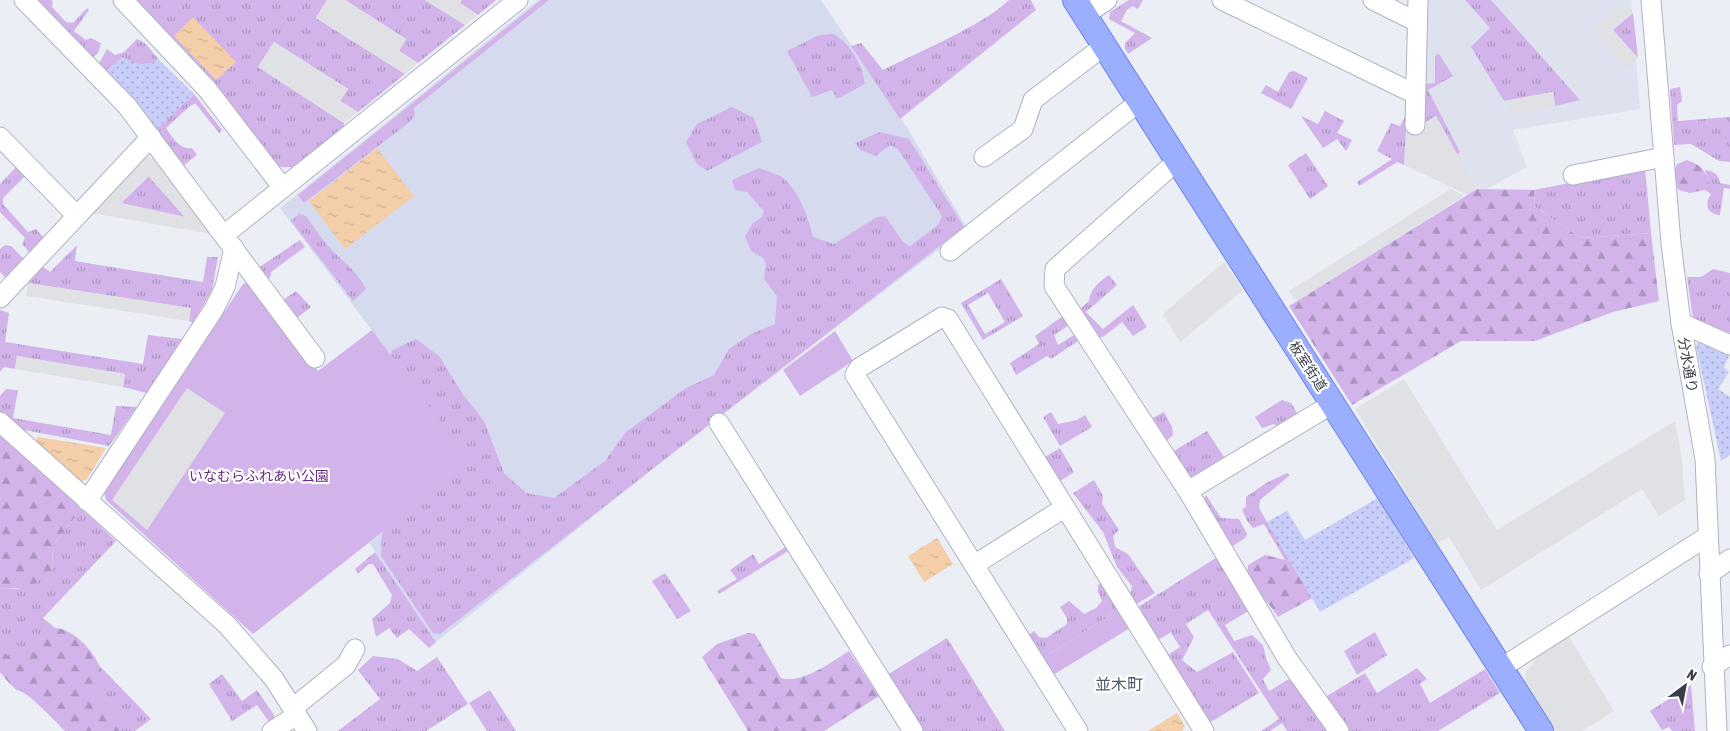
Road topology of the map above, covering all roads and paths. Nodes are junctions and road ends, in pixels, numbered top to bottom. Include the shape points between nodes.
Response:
1 (24, 0) edge
2 (123, 0) edge
3 (518, 0) edge
4 (1107, 0) edge
5 (1222, 0) edge
6 (1373, 0) edge
7 (1418, 0) edge
8 (1651, 0) edge
9 (1080, 8) edge
10 (1417, 22) junction
11 (1104, 46) junction
12 (1415, 94) junction
13 (1139, 102) junction
14 (1415, 125) dead end
15 (0, 137) edge
16 (151, 138) junction
17 (984, 157) dead end
18 (1664, 157) junction
19 (1177, 162) junction
20 (1573, 175) dead end
21 (283, 188) junction
22 (77, 216) junction
23 (229, 241) junction
24 (950, 251) dead end
25 (3, 288) edge
26 (1681, 322) junction
27 (1730, 345) edge
28 (315, 358) dead end
29 (1332, 404) junction
30 (0, 422) edge
31 (719, 423) dead end
32 (1188, 491) junction
33 (87, 501) junction
34 (1064, 508) junction
35 (1708, 536) junction
36 (1730, 559) edge
37 (974, 564) junction
38 (1709, 574) junction
39 (355, 649) dead end
40 (1730, 655) edge
41 (1712, 667) junction
42 (1501, 668) junction
43 (299, 718) edge
44 (272, 731) edge
45 (913, 731) edge
46 (1078, 731) edge
47 (1204, 731) edge
48 (1339, 731) edge
49 (1542, 731) edge
50 (1717, 731) edge

1 - 16 street via 127,106
2 - 21 street via 207,89
3 - 21 street
4 - 9 street
5 - 12 street
6 - 10 street
7 - 10 street
8 - 18 street, 分水通り
9 - 11 main road, 板室街道
10 - 12 street
11 - 13 main road, 板室街道
11 - 17 street via 1033,100 1023,129
12 - 14 street
13 - 19 main road, 板室街道
13 - 24 street
15 - 22 street
16 - 22 street
16 - 23 street
18 - 20 street
18 - 26 street, 分水通り
19 - 29 main road, 板室街道
19 - 32 street via 1055,269 1053,277 1054,286
21 - 23 street
22 - 25 street
23 - 28 street
23 - 33 street via 225,287 214,309
26 - 27 street
26 - 35 street, 分水通り via 1704,459
29 - 32 street
29 - 42 main road, 板室街道
30 - 33 street
31 - 45 street
32 - 48 street via 1287,658
33 - 43 street via 227,625 256,656
34 - 37 street
34 - 37 street via 948,319 942,317 859,368 855,375
34 - 47 street
35 - 38 street, 分水通り
35 - 42 street
36 - 38 street
37 - 46 street
38 - 41 street, 分水通り
39 - 43 street via 346,665
40 - 41 street
41 - 50 street, 分水通り
42 - 49 main road, 板室街道
43 - 44 street

